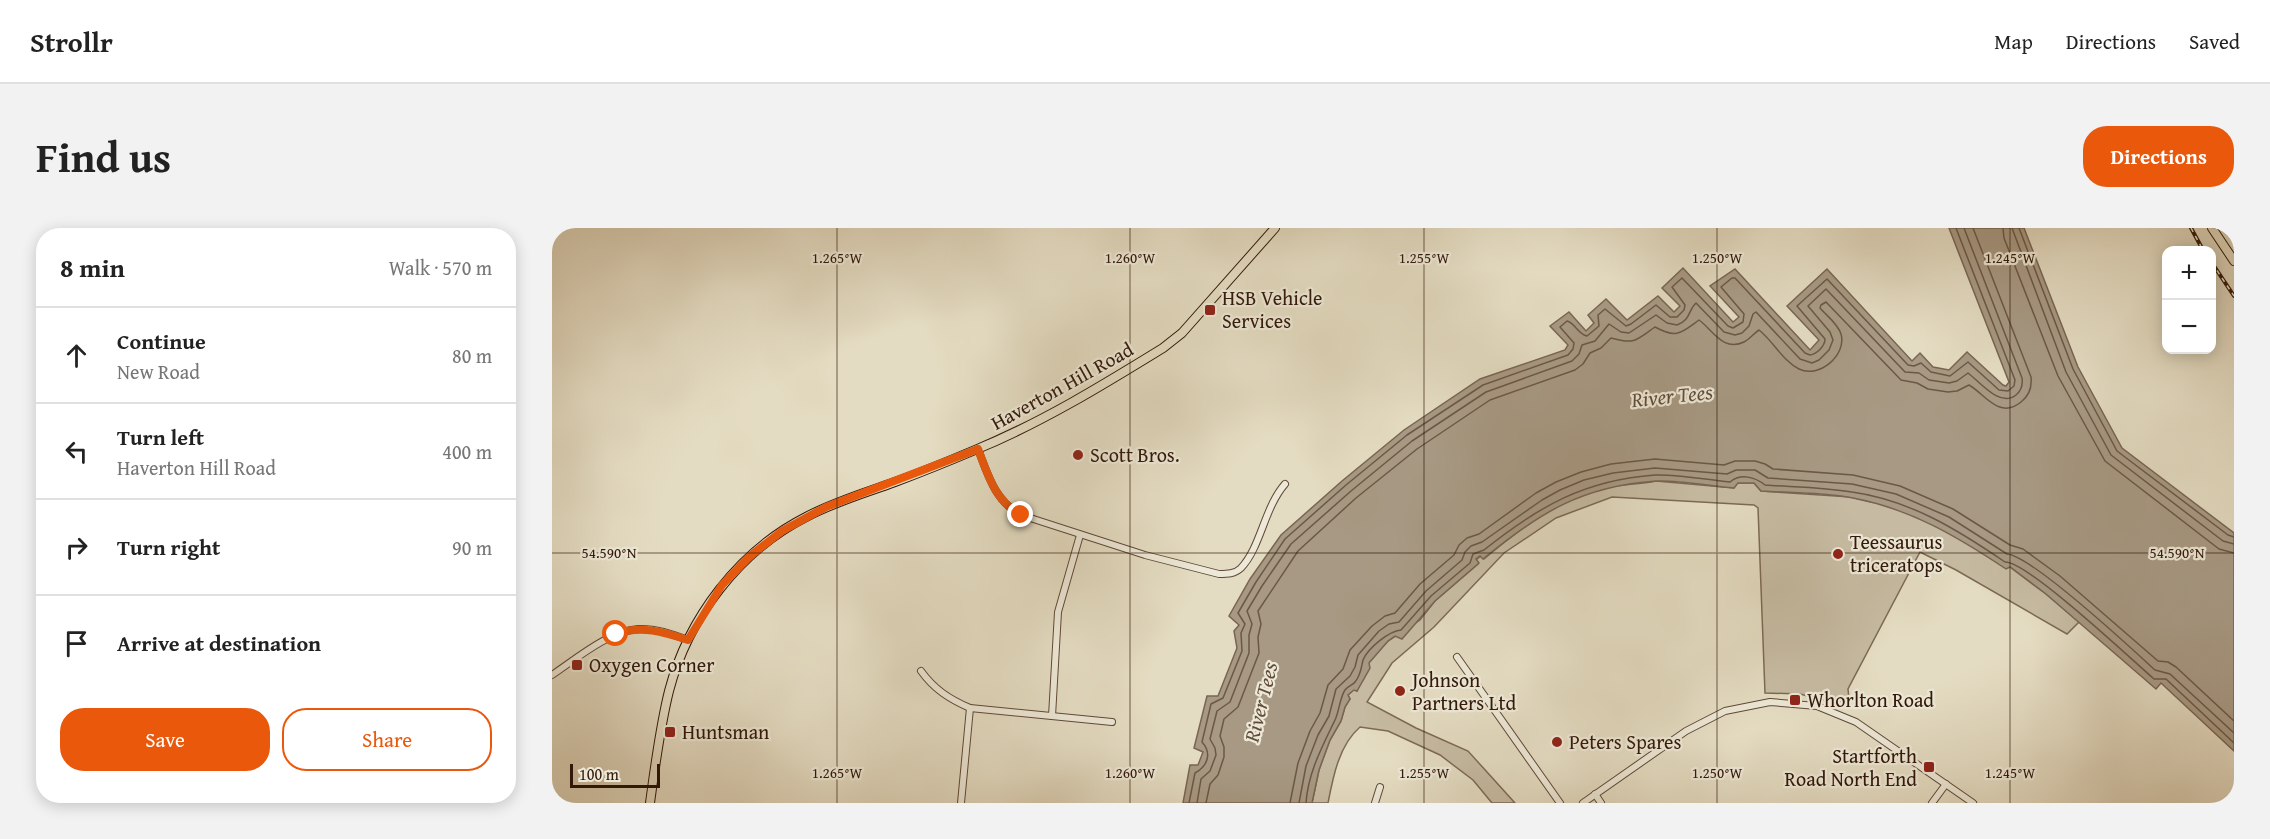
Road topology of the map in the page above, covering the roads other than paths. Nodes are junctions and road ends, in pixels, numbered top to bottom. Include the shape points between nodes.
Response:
1 (1275, 228) edge
2 (2212, 228) edge
3 (2234, 261) edge
4 (978, 449) junction
5 (1285, 484) dead end
6 (1080, 535) junction
7 (688, 640) junction
8 (1457, 657) dead end
9 (921, 671) dead end
10 (552, 675) edge
11 (970, 708) junction
12 (1052, 716) junction
13 (1112, 722) dead end
14 (1946, 784) junction
15 (1380, 788) dead end
16 (1595, 794) junction
17 (650, 803) edge
18 (961, 803) edge
19 (1375, 803) edge
20 (1560, 803) edge
21 (1583, 803) edge
22 (1601, 803) edge
23 (1932, 803) edge
24 (1973, 803) edge

1 - 4 main road, Haverton Hill Road via 1175,340 1017,432
2 - 3 main road
4 - 6 street via 993,486 1009,508
4 - 7 main road, Haverton Hill Road via 826,507 765,543 722,585
5 - 6 street via 1276,494 1249,556 1231,574 1145,555
6 - 12 street via 1058,612
7 - 10 street via 646,629 626,631
7 - 17 main road, Haverton Hill Road via 669,691
8 - 20 street
9 - 11 street via 931,686
11 - 12 street
11 - 18 street
12 - 13 street
14 - 16 street via 1856,722 1817,706 1770,702 1725,711 1686,730
14 - 23 street
14 - 24 street
15 - 19 street
16 - 21 street
16 - 22 street

